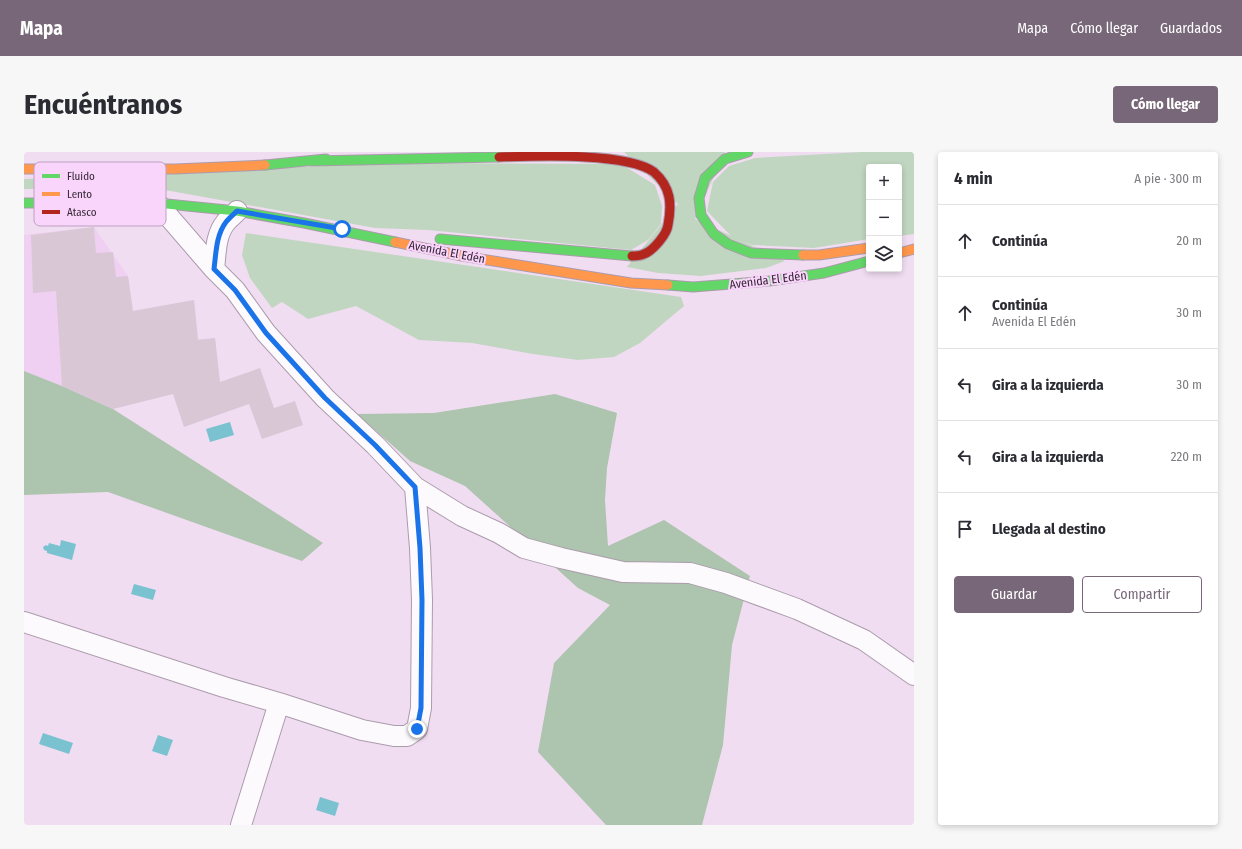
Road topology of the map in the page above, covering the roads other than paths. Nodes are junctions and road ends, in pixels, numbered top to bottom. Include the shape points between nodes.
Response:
1 (389, 152) edge
2 (748, 152) edge
3 (311, 161) junction
4 (24, 169) edge
5 (34, 169) edge
6 (166, 169) edge
7 (24, 202) edge
8 (34, 202) edge
9 (166, 204) edge
10 (237, 211) junction
11 (166, 213) edge
12 (304, 223) junction
13 (406, 235) dead end
14 (430, 238) dead end
15 (914, 242) edge
16 (902, 244) edge
17 (866, 248) edge
18 (914, 249) edge
19 (902, 252) edge
20 (866, 262) edge
21 (214, 269) junction
22 (415, 487) junction
23 (24, 622) edge
24 (914, 675) edge
25 (279, 702) junction
26 (241, 825) edge

1 - 3 main road
2 - 17 main road via 725,159 705,178 700,198 700,215 714,234 728,244 750,253 819,255
3 - 6 main road
3 - 14 main road via 575,155 625,159 653,171 661,179 668,192 671,206 668,227 662,239 645,254 629,257
4 - 5 main road
7 - 8 main road, Avenida El Edén
9 - 10 main road, Avenida El Edén
10 - 12 main road, Avenida El Edén
10 - 21 street via 221,230
11 - 21 street
12 - 13 main road
12 - 20 main road, Avenida El Edén via 470,257 631,283 693,287 769,281 824,273
15 - 16 main road
18 - 19 main road
21 - 22 street via 235,290 266,333 325,398
22 - 24 street via 462,516 524,548 623,572 690,573 726,583 797,609 864,640
22 - 25 street via 422,600 421,708 417,729 407,736 362,730
23 - 25 street via 224,687
25 - 26 street

